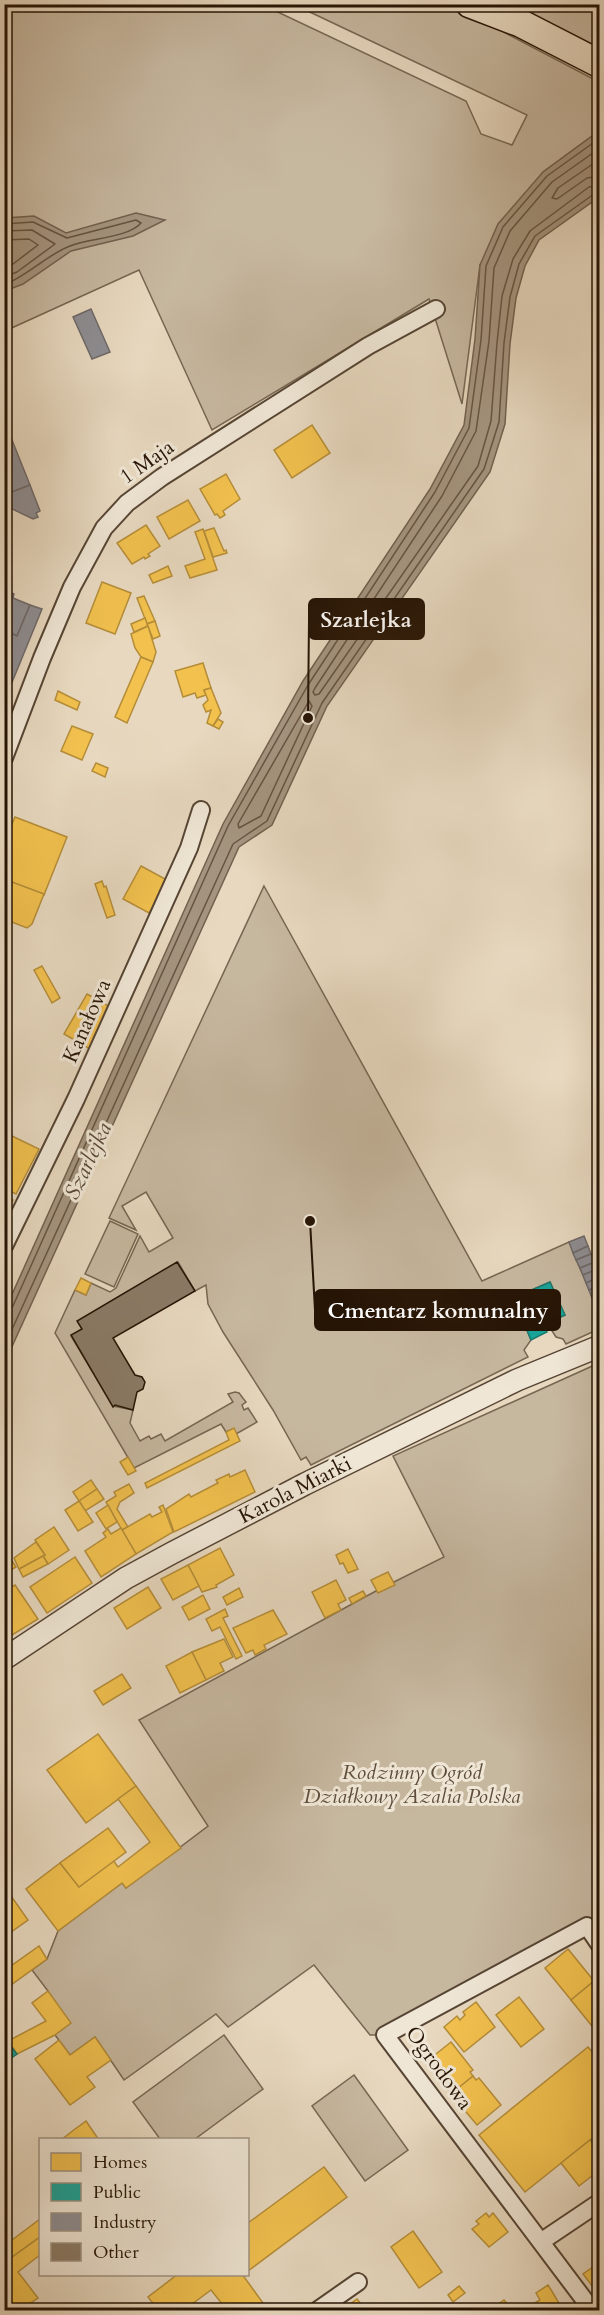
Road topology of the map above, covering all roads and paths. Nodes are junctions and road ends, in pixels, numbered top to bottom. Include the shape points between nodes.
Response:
1 (470, 4) edge
2 (496, 4) edge
3 (520, 23) junction
4 (600, 64) edge
5 (436, 309) dead end
6 (4, 758) edge
7 (201, 810) dead end
8 (4, 1246) edge
9 (600, 1346) edge
10 (4, 1659) edge
11 (600, 1945) edge
12 (600, 2202) edge
13 (542, 2241) junction
14 (358, 2282) dead end
15 (318, 2310) edge
16 (592, 2310) edge

1 - 3 main road
2 - 3 main road
3 - 4 main road
5 - 6 street, 1 Maja via 368,346 127,503 104,528 72,587
7 - 8 street, Kanałowa via 189,848 76,1099
9 - 10 street, Karola Miarki via 517,1380 172,1552
11 - 13 street, Ogrodowa via 587,1926 385,2035
12 - 13 street
13 - 16 street, Ogrodowa
14 - 15 street

